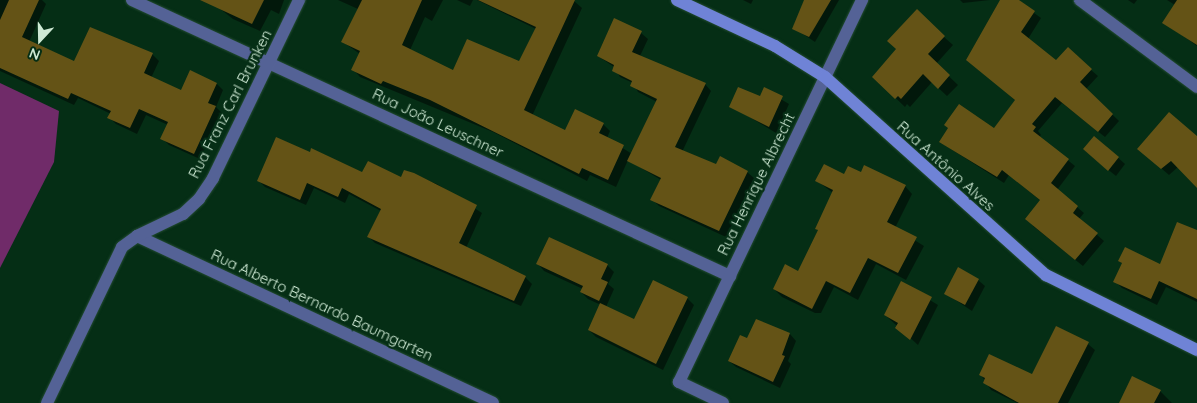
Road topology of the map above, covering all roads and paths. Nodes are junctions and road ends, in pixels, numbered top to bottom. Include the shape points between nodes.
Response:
1 (132, 0) edge
2 (299, 0) edge
3 (677, 0) edge
4 (862, 0) edge
5 (1080, 0) edge
6 (269, 63) junction
7 (825, 77) junction
8 (1197, 87) edge
9 (137, 236) junction
10 (730, 276) junction
11 (1197, 350) edge
12 (48, 403) edge
13 (493, 403) edge
14 (723, 403) edge

1 - 6 street, Rua João Leuschner
2 - 6 street, Rua Franz Carl Brunken
3 - 7 street, Rua Antônio Alves via 775,46
4 - 7 street, Rua Henrique Albrecht
5 - 8 street
6 - 9 street, Rua Franz Carl Brunken via 224,157 199,199 168,224
6 - 10 street, Rua João Leuschner
7 - 10 street, Rua Henrique Albrecht
7 - 11 street, Rua Antônio Alves via 1046,275
9 - 12 street, Rua Franz Carl Brunken via 122,247
9 - 13 street, Rua Alberto Bernardo Baumgarten
10 - 14 street, Rua Henrique Albrecht via 679,382

